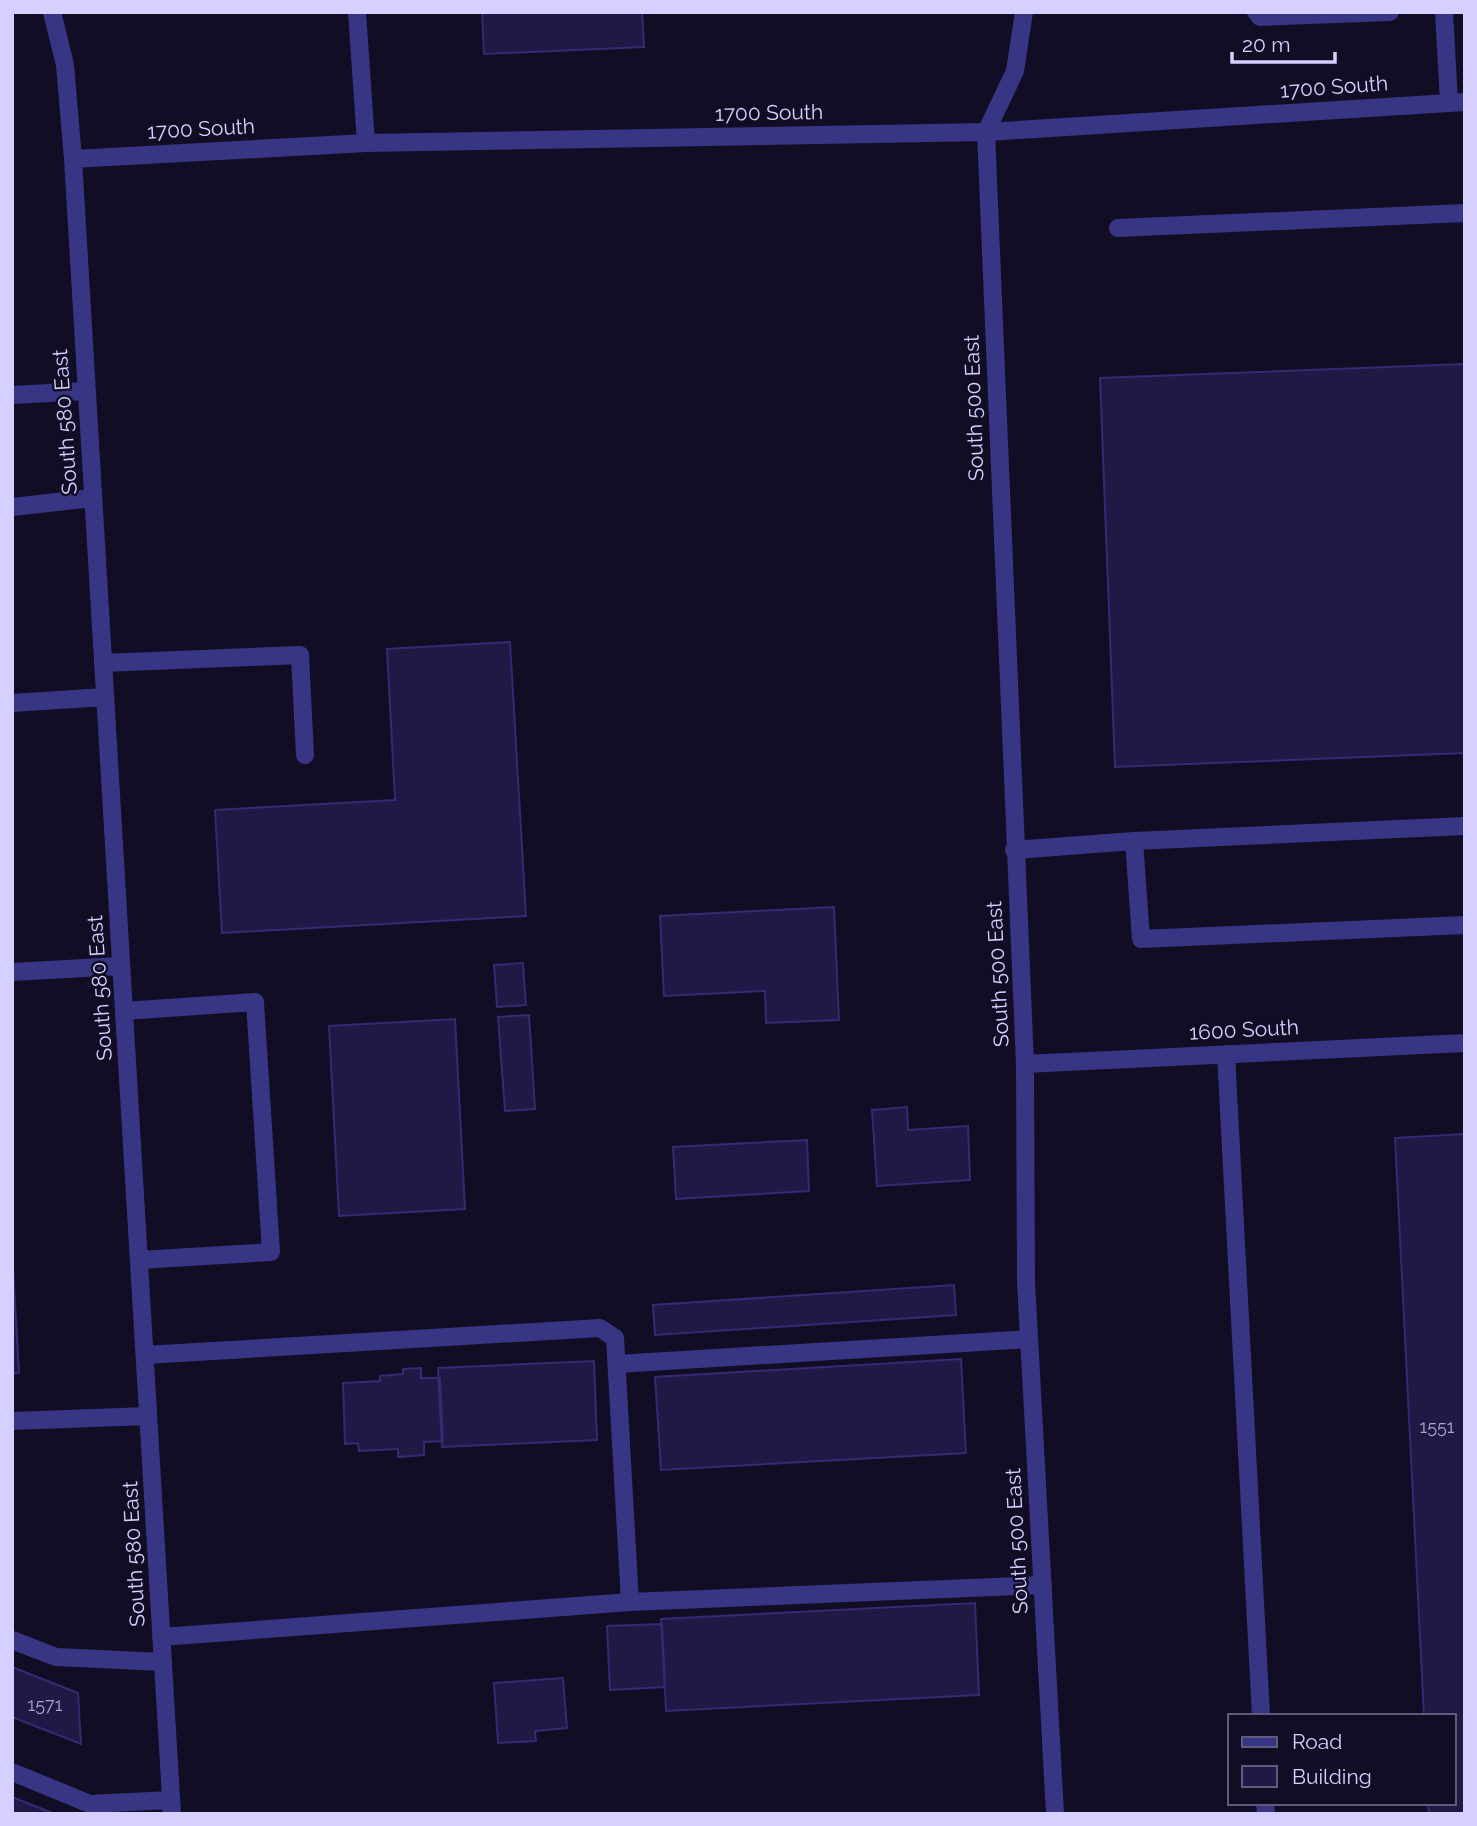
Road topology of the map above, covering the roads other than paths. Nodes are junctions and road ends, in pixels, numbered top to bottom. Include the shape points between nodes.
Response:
1 (52, 12) edge
2 (357, 12) edge
3 (1024, 12) edge
4 (1256, 12) edge
5 (1390, 12) edge
6 (1444, 12) edge
7 (1457, 102) edge
8 (985, 132) junction
9 (366, 143) junction
10 (73, 159) junction
11 (1465, 214) edge
12 (1118, 228) dead end
13 (86, 391) junction
14 (12, 395) edge
15 (93, 498) junction
16 (12, 507) edge
17 (103, 663) junction
18 (105, 697) junction
19 (12, 703) edge
20 (305, 755) dead end
21 (1465, 826) edge
22 (1134, 841) junction
23 (1014, 850) junction
24 (1465, 925) edge
25 (121, 966) junction
26 (12, 972) edge
27 (124, 1011) junction
28 (1465, 1043) edge
29 (1226, 1054) junction
30 (1025, 1063) junction
31 (139, 1260) junction
32 (1029, 1339) junction
33 (145, 1355) junction
34 (617, 1364) junction
35 (148, 1416) junction
36 (12, 1421) edge
37 (1043, 1585) junction
38 (630, 1602) junction
39 (162, 1637) junction
40 (12, 1640) edge
41 (163, 1662) junction
42 (1261, 1714) edge
43 (12, 1772) edge
44 (172, 1807) edge
45 (1055, 1814) edge

1 - 10 street, South 580 East via 65,65
2 - 9 street
3 - 8 street via 1016,71
4 - 5 street via 1260,18
6 - 7 street
7 - 8 street, 1700 South
8 - 9 street, 1700 South
8 - 23 street, South 500 East
9 - 10 street, 1700 South
10 - 13 street, South 580 East
11 - 12 street
13 - 14 street
13 - 15 street, South 580 East
15 - 16 street
15 - 17 street, South 580 East
17 - 18 street, South 580 East
17 - 20 street via 300,656
18 - 19 street
18 - 25 street, South 580 East
21 - 22 street
22 - 23 street
22 - 24 street via 1141,939
23 - 30 street, South 500 East
25 - 26 street
25 - 27 street, South 580 East
27 - 31 street, South 580 East
27 - 31 street via 255,1002 271,1252
28 - 29 street, 1600 South
29 - 30 street, 1600 South
29 - 42 street
30 - 32 street, South 500 East
31 - 33 street, South 580 East
32 - 34 street
32 - 37 street, South 500 East
33 - 34 street via 600,1328 615,1338
33 - 35 street, South 580 East
34 - 38 street
35 - 36 street
35 - 39 street, South 580 East
37 - 38 street
37 - 45 street, South 500 East
38 - 39 street
39 - 41 street, South 580 East
40 - 41 street via 56,1657
41 - 44 street, South 580 East
43 - 44 street via 90,1804

